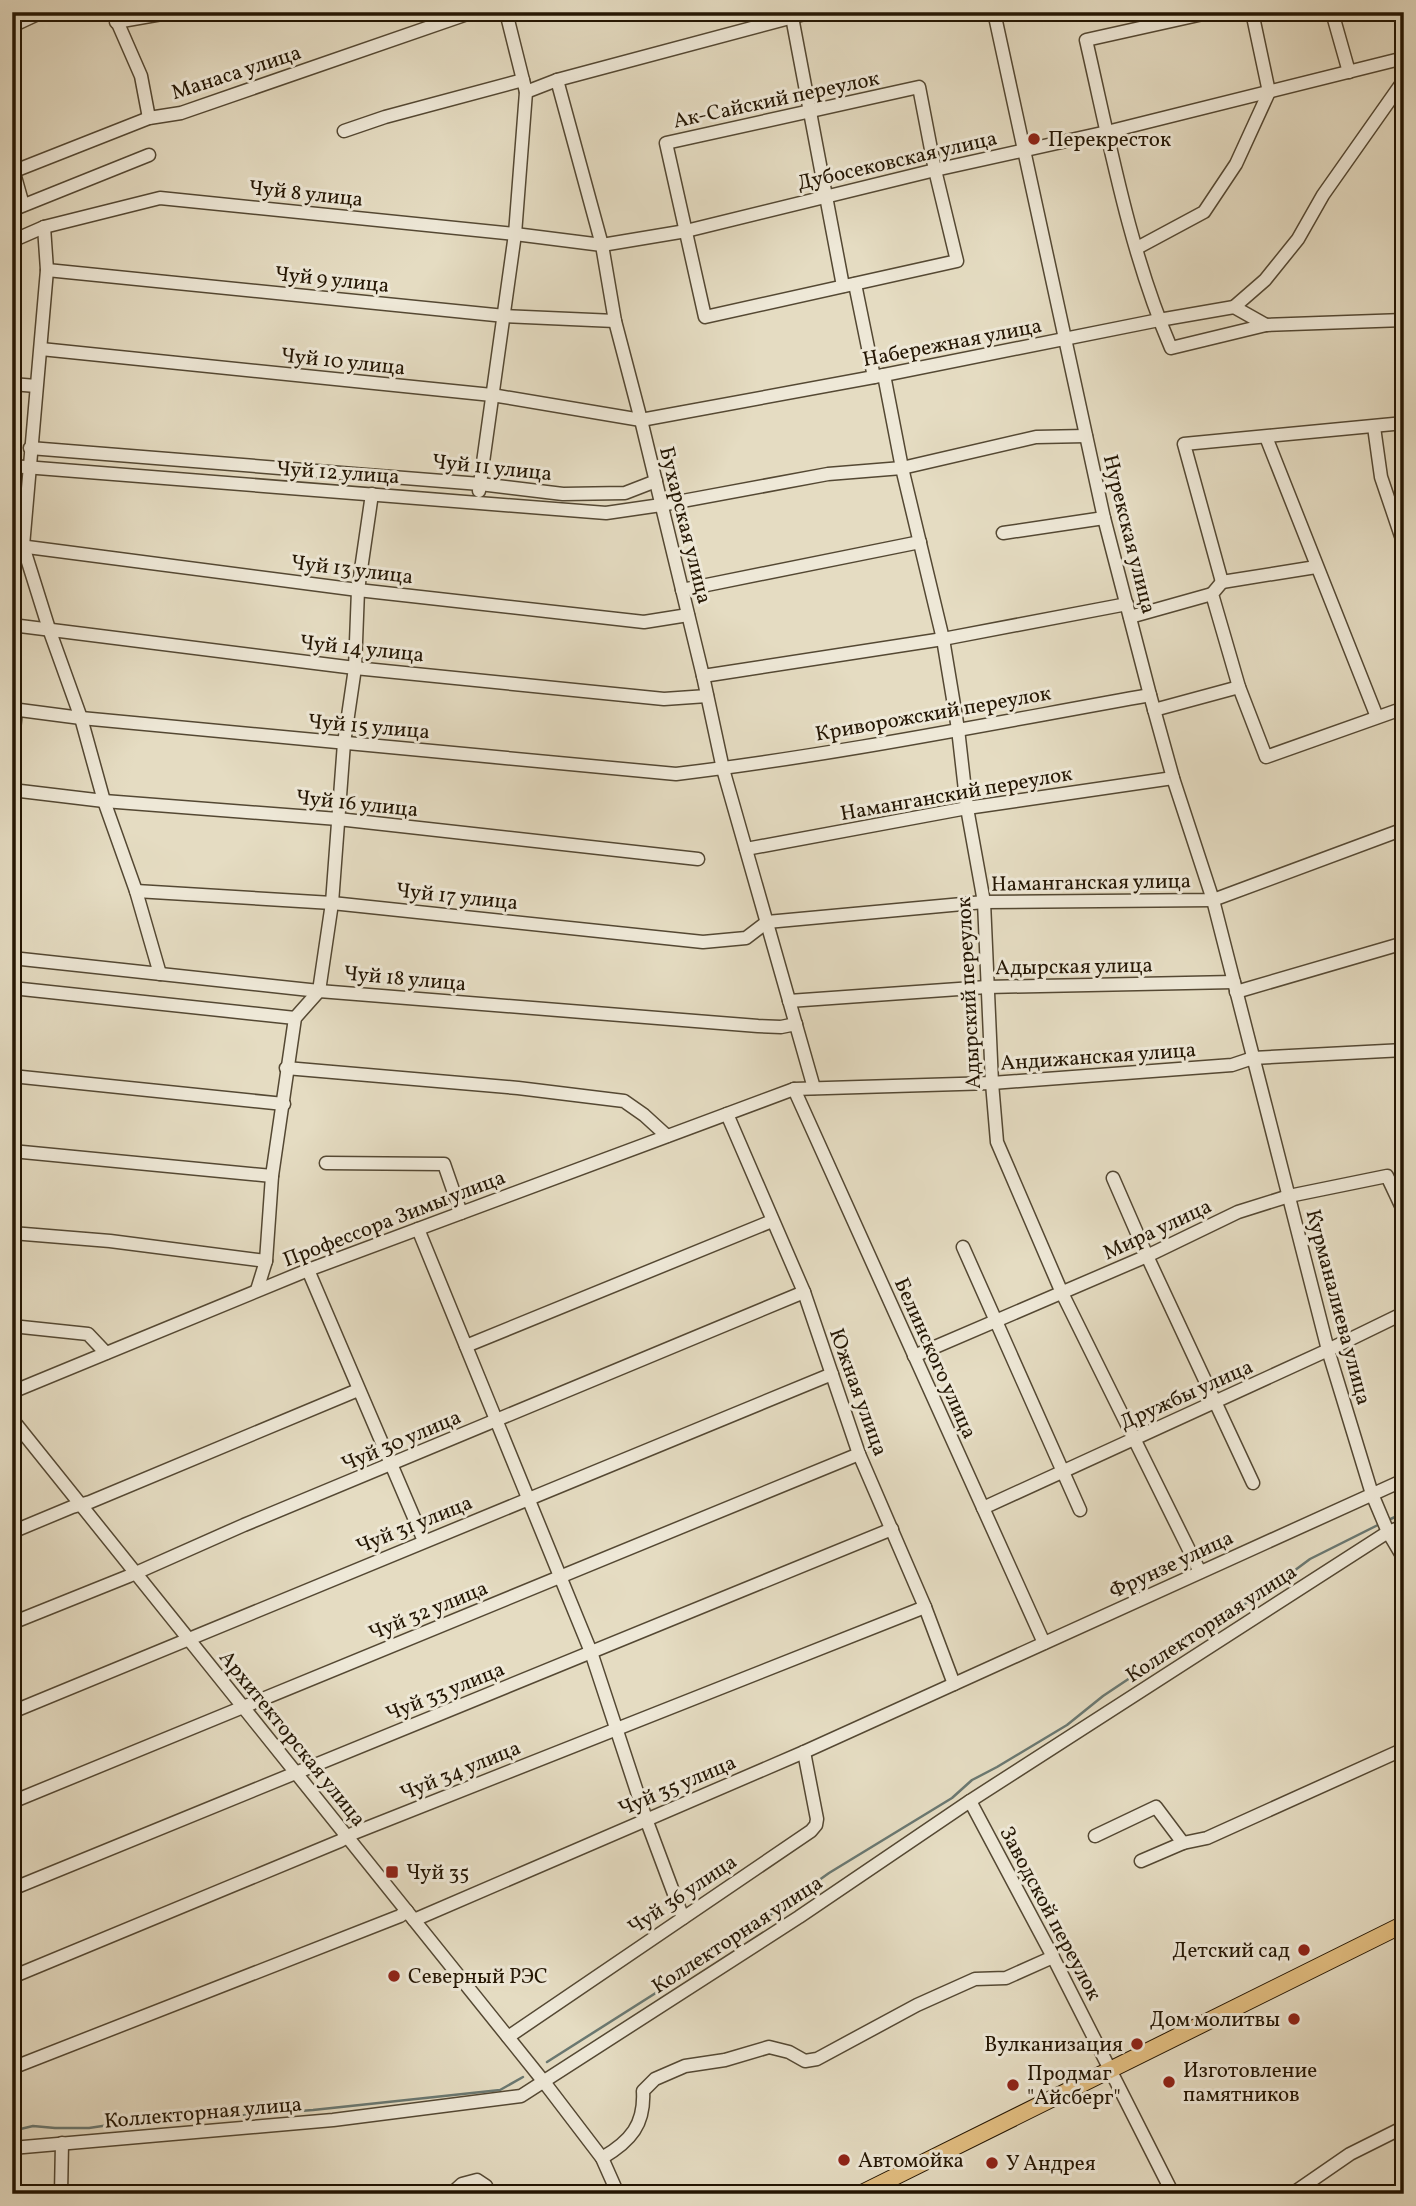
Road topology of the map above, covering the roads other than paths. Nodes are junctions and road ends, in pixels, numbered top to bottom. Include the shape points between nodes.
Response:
1 (41, 12) edge
2 (173, 12) edge
3 (473, 12) edge
4 (506, 12) edge
5 (812, 12) edge
6 (994, 12) edge
7 (1212, 12) edge
8 (1252, 12) edge
9 (1332, 12) edge
10 (114, 17) edge
11 (792, 17) junction
12 (12, 26) edge
13 (1404, 58) edge
14 (1349, 72) junction
15 (557, 80) junction
16 (1404, 80) edge
17 (525, 86) junction
18 (1269, 92) junction
19 (811, 111) junction
20 (149, 118) junction
21 (344, 131) dead end
22 (1107, 132) junction
23 (1023, 150) junction
24 (149, 155) dead end
25 (13, 169) edge
26 (935, 170) junction
27 (827, 197) junction
28 (18, 207) edge
29 (44, 227) junction
30 (686, 230) junction
31 (515, 234) junction
32 (12, 242) edge
33 (602, 246) junction
34 (1137, 248) junction
35 (47, 270) junction
36 (849, 285) junction
37 (1234, 307) junction
38 (505, 316) junction
39 (1159, 320) junction
40 (1404, 320) edge
41 (615, 321) junction
42 (1266, 325) junction
43 (1064, 339) junction
44 (41, 349) junction
45 (879, 376) junction
46 (12, 384) edge
47 (36, 386) junction
48 (492, 395) junction
49 (641, 420) junction
50 (1404, 423) edge
51 (1374, 427) junction
52 (1086, 436) junction
53 (1266, 437) junction
54 (30, 448) junction
55 (12, 466) edge
56 (29, 467) junction
57 (902, 468) junction
58 (656, 481) junction
59 (480, 484) junction
60 (372, 494) junction
61 (477, 503) junction
62 (661, 505) junction
63 (1104, 518) junction
64 (1003, 533) dead end
65 (920, 542) junction
66 (1404, 545) edge
67 (18, 546) edge
68 (1316, 567) junction
69 (1222, 582) junction
70 (358, 590) junction
71 (682, 590) junction
72 (1212, 594) junction
73 (1127, 604) junction
74 (688, 615) junction
75 (1130, 617) junction
76 (12, 625) edge
77 (49, 629) junction
78 (943, 639) junction
79 (355, 668) junction
80 (703, 676) junction
81 (1239, 687) junction
82 (1150, 695) junction
83 (707, 696) junction
84 (1404, 708) edge
85 (14, 709) edge
86 (1154, 710) junction
87 (1377, 717) junction
88 (81, 718) junction
89 (958, 729) junction
90 (344, 743) junction
91 (12, 752) edge
92 (723, 768) junction
93 (1173, 778) junction
94 (12, 790) edge
95 (104, 801) junction
96 (967, 808) junction
97 (338, 819) junction
98 (1404, 829) edge
99 (746, 849) junction
100 (698, 859) dead end
101 (136, 891) junction
102 (1213, 900) junction
103 (332, 902) junction
104 (984, 902) junction
105 (767, 922) junction
106 (1404, 943) edge
107 (12, 958) edge
108 (160, 974) junction
109 (987, 987) junction
110 (1235, 987) junction
111 (12, 988) edge
112 (319, 991) junction
113 (789, 1001) junction
114 (295, 1018) junction
115 (796, 1024) junction
116 (1404, 1051) edge
117 (1253, 1058) junction
118 (286, 1068) junction
119 (12, 1076) edge
120 (992, 1083) junction
121 (814, 1088) junction
122 (794, 1089) junction
123 (284, 1104) junction
124 (727, 1114) junction
125 (667, 1136) junction
126 (12, 1151) edge
127 (326, 1163) dead end
128 (272, 1176) junction
129 (1113, 1178) dead end
130 (1289, 1196) junction
131 (1404, 1212) edge
132 (461, 1213) junction
133 (772, 1221) junction
134 (418, 1229) junction
135 (12, 1233) edge
136 (963, 1247) dead end
137 (1147, 1256) junction
138 (266, 1261) junction
139 (307, 1270) junction
140 (257, 1290) junction
141 (804, 1292) junction
142 (1062, 1293) junction
143 (1404, 1313) edge
144 (996, 1321) junction
145 (12, 1326) edge
146 (466, 1346) junction
147 (1328, 1350) junction
148 (106, 1353) junction
149 (914, 1356) junction
150 (832, 1374) junction
151 (358, 1390) junction
152 (12, 1392) edge
153 (1216, 1401) junction
154 (12, 1419) edge
155 (497, 1421) junction
156 (1133, 1439) junction
157 (859, 1454) junction
158 (392, 1464) junction
159 (1063, 1471) junction
160 (1404, 1480) edge
161 (1253, 1483) dead end
162 (1372, 1494) junction
163 (528, 1498) junction
164 (80, 1504) junction
165 (983, 1508) junction
166 (1080, 1510) dead end
167 (1404, 1526) edge
168 (892, 1529) junction
169 (12, 1532) edge
170 (1388, 1532) junction
171 (424, 1541) junction
172 (1404, 1559) edge
173 (1200, 1572) junction
174 (136, 1573) junction
175 (560, 1576) junction
176 (925, 1607) junction
177 (12, 1623) edge
178 (189, 1638) junction
179 (1044, 1643) junction
180 (591, 1652) junction
181 (954, 1684) junction
182 (243, 1707) junction
183 (12, 1712) edge
184 (616, 1728) junction
185 (1404, 1749) edge
186 (804, 1752) junction
187 (297, 1773) junction
188 (12, 1801) edge
189 (970, 1801) junction
190 (646, 1818) junction
191 (347, 1836) junction
192 (1095, 1836) dead end
193 (1183, 1843) junction
194 (1141, 1861) dead end
195 (12, 1889) edge
196 (410, 1916) junction
197 (683, 1918) junction
198 (1404, 1924) edge
199 (1053, 1956) junction
200 (12, 1977) edge
201 (508, 2037) junction
202 (12, 2068) edge
203 (1110, 2069) junction
204 (544, 2082) junction
205 (1404, 2127) edge
206 (62, 2143) junction
207 (12, 2148) edge
208 (602, 2158) junction
209 (61, 2194) edge
210 (451, 2194) edge
211 (490, 2194) edge
212 (618, 2194) edge
213 (860, 2194) edge
214 (1172, 2194) edge
215 (1292, 2194) edge

1 - 12 street
2 - 10 street
3 - 20 street, Манаса улица via 181,113
4 - 17 street
5 - 11 street
6 - 23 street, Нурекская улица
7 - 22 street via 1086,40
8 - 18 street
9 - 14 street
10 - 20 street via 141,76
11 - 15 street
11 - 19 street, Адырский переулок
13 - 14 street, Дубосековская улица
14 - 18 street, Дубосековская улица
15 - 17 street
15 - 33 street, Бухарская улица
16 - 37 street via 1323,195 1298,239 1265,280
17 - 21 street via 395,114
17 - 31 street
18 - 22 street, Дубосековская улица
18 - 34 street via 1236,164 1204,212
19 - 26 street, Ак-Сайский переулок via 919,88
19 - 27 street, Адырский переулок
19 - 30 street, Ак-Сайский переулок via 666,143
20 - 25 street, Манаса улица
22 - 23 street, Дубосековская улица
22 - 34 street
23 - 26 street, Дубосековская улица
23 - 43 street, Нурекская улица
24 - 28 street
25 - 28 street
26 - 27 street, Дубосековская улица
26 - 36 street, Ак-Сайский переулок via 957,261
27 - 30 street, Дубосековская улица
27 - 36 street, Адырский переулок
29 - 31 street, Чуй 8 улица via 160,198
29 - 32 street, Чуй 8 улица
29 - 35 street
30 - 33 street, Дубосековская улица
30 - 36 street, Ак-Сайский переулок via 705,317
31 - 33 street, Чуй 8 улица
31 - 38 street
33 - 41 street, Бухарская улица
34 - 39 street
35 - 38 street, Чуй 9 улица
35 - 44 street
36 - 45 street, Адырский переулок
37 - 39 street, Набережная улица
37 - 42 street
38 - 41 street, Чуй 9 улица
38 - 48 street
39 - 42 street via 1171,348
39 - 43 street, Набережная улица
40 - 42 street
41 - 49 street, Бухарская улица
43 - 45 street, Набережная улица
43 - 52 street, Нурекская улица
44 - 47 street
44 - 48 street, Чуй 10 улица
45 - 49 street, Набережная улица
45 - 57 street, Адырский переулок
46 - 47 street
47 - 54 street
48 - 49 street, Чуй 10 улица
48 - 59 street
49 - 58 street, Бухарская улица
50 - 51 street
51 - 53 street
51 - 66 street via 1381,477
52 - 57 street, Чуй 12 улица via 1036,437
52 - 63 street, Нурекская улица
53 - 68 street
53 - 69 street via 1184,444
54 - 56 street
54 - 59 street, Чуй 11 улица
55 - 56 street, Чуй 12 улица
56 - 60 street, Чуй 12 улица
56 - 67 street
57 - 62 street, Чуй 12 улица via 828,474
57 - 65 street, Адырский переулок
58 - 59 street, Чуй 11 улица via 625,493 563,494
58 - 62 street, Бухарская улица
59 - 61 street
60 - 61 street, Чуй 12 улица
60 - 70 street
61 - 62 street, Чуй 12 улица via 606,513
62 - 71 street, Бухарская улица
63 - 64 street
63 - 73 street, Нурекская улица
65 - 71 street
65 - 78 street, Адырский переулок
67 - 70 street, Чуй 13 улица
67 - 77 street
68 - 69 street
68 - 87 street
69 - 72 street
70 - 74 street, Чуй 13 улица via 644,622
70 - 79 street
71 - 74 street, Бухарская улица
72 - 75 street
72 - 81 street
73 - 75 street, Нурекская улица
73 - 78 street
74 - 80 street, Бухарская улица
75 - 82 street, Нурекская улица
76 - 77 street, Чуй 14 улица
77 - 79 street, Чуй 14 улица
77 - 88 street
78 - 80 street
78 - 89 street, Адырский переулок
79 - 83 street, Чуй 14 улица via 664,699
79 - 90 street
80 - 83 street, Бухарская улица
81 - 86 street
81 - 87 street via 1266,757
82 - 86 street, Нурекская улица
82 - 89 street, Криворожский переулок
83 - 92 street, Бухарская улица
84 - 87 street
85 - 88 street, Чуй 15 улица
85 - 91 street
86 - 93 street, Нурекская улица
88 - 90 street, Чуй 15 улица
88 - 95 street
89 - 92 street, Криворожский переулок
89 - 96 street, Адырский переулок
90 - 92 street, Чуй 15 улица via 676,774
90 - 97 street
92 - 99 street, Бухарская улица
93 - 96 street, Наманганский переулок
93 - 102 street, Нурекская улица
94 - 95 street, Чуй 16 улица
95 - 97 street, Чуй 16 улица
95 - 101 street
96 - 99 street, Наманганский переулок
96 - 104 street, Адырский переулок
97 - 100 street, Чуй 16 улица
97 - 103 street
98 - 102 street, Наманганская улица
99 - 105 street, Бухарская улица
101 - 103 street, Чуй 17 улица
101 - 108 street
102 - 104 street, Наманганская улица
102 - 110 street, Нурекская улица
103 - 105 street, Чуй 17 улица via 703,942 746,938
103 - 112 street
104 - 105 street, Наманганская улица
104 - 109 street, Адырский переулок
105 - 113 street, Бухарская улица
106 - 110 street, Адырская улица
107 - 108 street, Чуй 18 улица
108 - 112 street, Чуй 18 улица
109 - 110 street, Адырская улица
109 - 113 street, Адырская улица
109 - 120 street, Адырский переулок
110 - 117 street, Нурекская улица
111 - 114 street
112 - 114 street
112 - 115 street, Чуй 18 улица via 758,1026
113 - 115 street, Бухарская улица
114 - 118 street
115 - 121 street, Бухарская улица
116 - 117 street, Андижанская улица
117 - 120 street, Андижанская улица via 1232,1066
117 - 130 street, Курманалиева улица
118 - 123 street
118 - 125 street via 624,1101
119 - 123 street
120 - 121 street, Андижанская улица
120 - 142 street, Адырский переулок via 997,1142
121 - 122 street, Андижанская улица
122 - 124 street, Профессора Зимы улица
122 - 149 street, Белинского улица
123 - 128 street
124 - 125 street, Профессора Зимы улица
124 - 133 street, Южная улица
125 - 132 street, Профессора Зимы улица
126 - 128 street
127 - 132 street via 444,1164
128 - 138 street
129 - 137 street
130 - 131 street, Мира улица via 1387,1176
130 - 137 street, Мира улица via 1238,1212
130 - 147 street, Курманалиева улица
132 - 134 street, Профессора Зимы улица
133 - 141 street, Южная улица
133 - 146 street
134 - 139 street, Профессора Зимы улица
134 - 146 street
135 - 138 street
136 - 144 street
137 - 142 street, Мира улица
137 - 153 street
138 - 140 street
139 - 140 street, Профессора Зимы улица
139 - 151 street
140 - 148 street, Профессора Зимы улица
141 - 150 street, Южная улица
141 - 155 street, Чуй 30 улица
142 - 144 street, Мира улица
142 - 156 street, Адырский переулок
143 - 147 street, Дружбы улица
144 - 149 street, Мира улица
144 - 159 street
145 - 148 street via 88,1334
146 - 155 street
147 - 153 street, Дружбы улица
147 - 162 street, Курманалиева улица
148 - 152 street, Профессора Зимы улица
149 - 165 street, Белинского улица
150 - 157 street, Южная улица
150 - 163 street, Чуй 31 улица
151 - 158 street
151 - 164 street
153 - 156 street, Дружбы улица
153 - 161 street
154 - 164 street, Архитекторская улица
155 - 158 street, Чуй 30 улица
155 - 163 street
156 - 159 street, Дружбы улица
156 - 173 street, Адырский переулок
157 - 168 street, Южная улица
157 - 175 street, Чуй 32 улица
158 - 171 street
158 - 174 street, Чуй 30 улица
159 - 165 street, Дружбы улица
159 - 166 street
160 - 162 street, Фрунзе улица
162 - 170 street, Курманалиева улица
162 - 173 street, Фрунзе улица
163 - 171 street, Чуй 31 улица
163 - 175 street
164 - 169 street
164 - 174 street, Архитекторская улица
165 - 179 street, Белинского улица
167 - 170 street, Коллекторная улица
168 - 176 street, Южная улица
168 - 180 street, Чуй 33 улица
170 - 172 street, Курманалиева улица
170 - 189 street, Коллекторная улица
171 - 178 street, Чуй 31 улица
173 - 179 street, Фрунзе улица
174 - 177 street, Чуй 30 улица
174 - 178 street, Архитекторская улица
175 - 180 street
175 - 182 street, Чуй 32 улица
176 - 181 street, Южная улица
176 - 184 street, Чуй 34 улица
178 - 182 street, Архитекторская улица
178 - 183 street, Чуй 31 улица
179 - 181 street, Фрунзе улица
180 - 184 street
180 - 187 street, Чуй 33 улица
181 - 186 street, Чуй 35 улица
182 - 187 street, Архитекторская улица
182 - 188 street, Чуй 32 улица
184 - 190 street
184 - 191 street, Чуй 34 улица
185 - 193 street via 1207,1838
186 - 190 street, Чуй 35 улица
186 - 197 street, Чуй 36 улица via 816,1825
187 - 191 street, Архитекторская улица
187 - 195 street, Чуй 33 улица
189 - 199 street, Заводской переулок
189 - 204 street, Коллекторная улица
190 - 196 street, Чуй 35 улица
190 - 197 street
191 - 196 street, Архитекторская улица
191 - 200 street, Чуй 34 улица
192 - 193 street via 1156,1807
193 - 194 street
196 - 201 street, Архитекторская улица
196 - 202 street, Чуй 35 улица via 400,1916
197 - 201 street, Чуй 36 улица
198 - 203 main road
199 - 203 street, Заводской переулок
199 - 208 street via 1006,1978 975,1979 817,2059 805,2061 769,2047 685,2066 655,2079 643,2091 644,2110 638,2127
201 - 204 street, Архитекторская улица
203 - 213 main road
203 - 214 street, Заводской переулок
204 - 206 street, Коллекторная улица via 521,2096 333,2120
204 - 208 street, Архитекторская улица
205 - 215 street via 1350,2154
206 - 207 street, Коллекторная улица
206 - 209 street
208 - 212 street, Архитекторская улица
210 - 211 street via 477,2180

